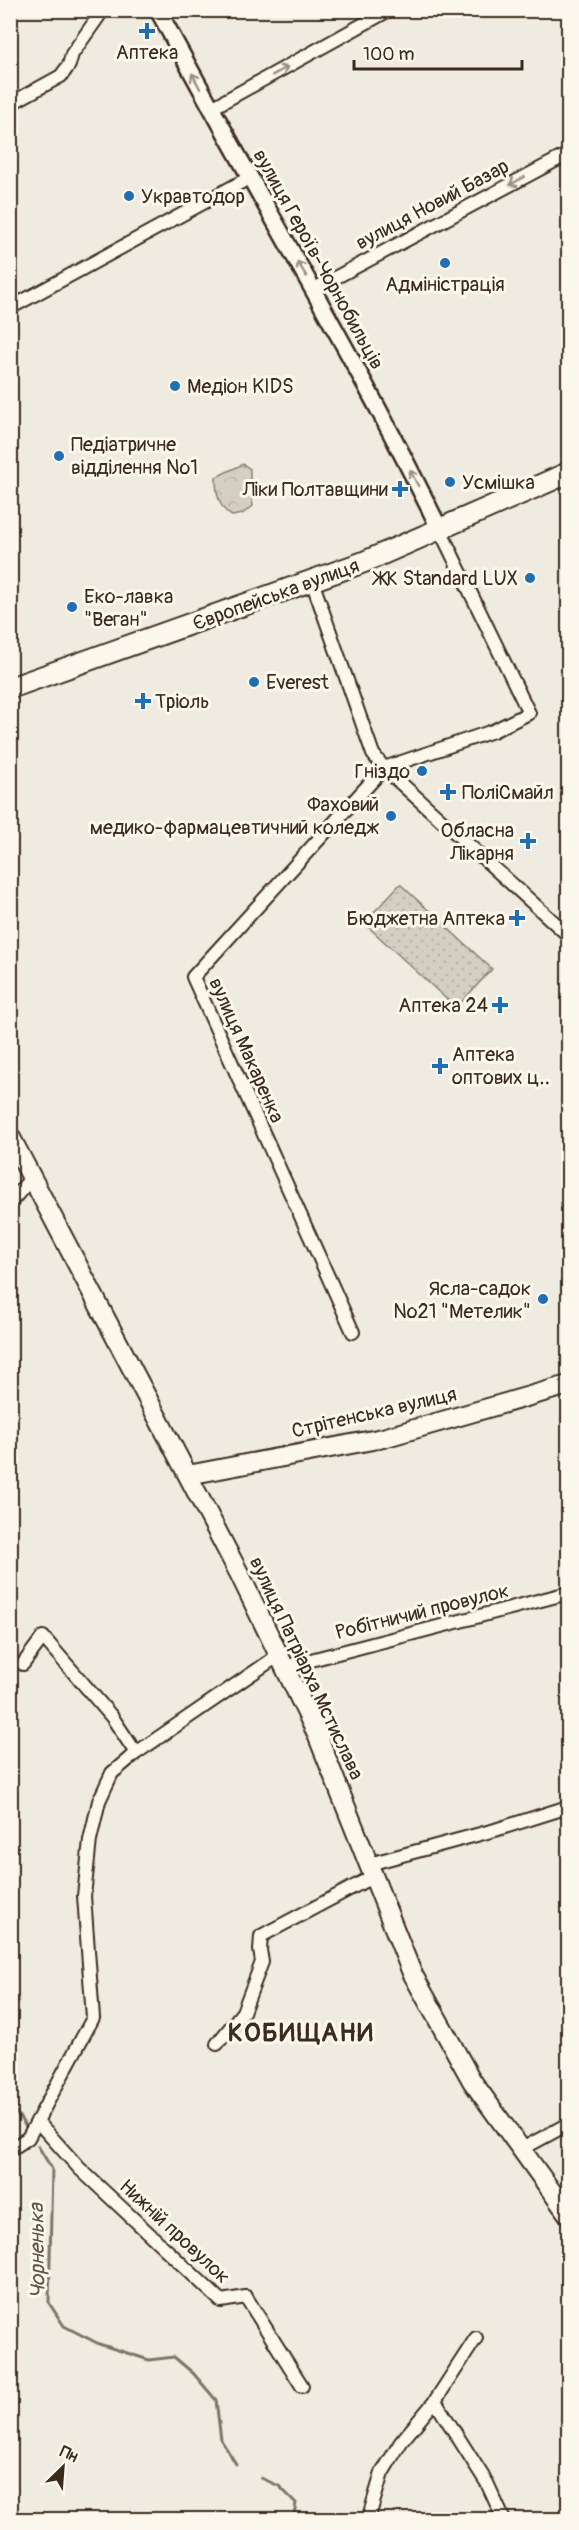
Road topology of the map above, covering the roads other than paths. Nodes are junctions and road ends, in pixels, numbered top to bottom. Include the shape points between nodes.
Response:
1 (103, 10) edge
2 (158, 10) edge
3 (389, 10) edge
4 (10, 104) edge
5 (210, 109) junction
6 (568, 154) edge
7 (249, 178) junction
8 (314, 289) junction
9 (10, 308) edge
10 (568, 473) edge
11 (441, 530) junction
12 (312, 581) junction
13 (10, 688) edge
14 (384, 768) junction
15 (568, 936) edge
16 (10, 1136) edge
17 (32, 1177) junction
18 (10, 1203) edge
19 (353, 1332) dead end
20 (568, 1385) edge
21 (188, 1475) junction
22 (568, 1593) edge
23 (281, 1661) junction
24 (23, 1664) dead end
25 (136, 1753) junction
26 (568, 1807) edge
27 (371, 1870) junction
28 (217, 2044) dead end
29 (37, 2121) junction
30 (568, 2124) edge
31 (522, 2149) junction
32 (10, 2150) edge
33 (568, 2214) edge
34 (476, 2338) dead end
35 (302, 2386) dead end
36 (435, 2401) junction
37 (368, 2520) edge
38 (504, 2520) edge

1 - 4 street via 61,76
5 -> 2 street, вулиця Героїв-Чорнобильців
5 -> 3 street
5 - 7 street, вулиця Героїв-Чорнобильців
6 -> 8 street, вулиця Новий Базар
8 -> 7 street, вулиця Героїв-Чорнобильців
7 - 9 street
11 -> 8 street, вулиця Героїв-Чорнобильців
10 - 11 main road, Європейська вулиця
11 - 12 main road, Європейська вулиця
11 - 14 street via 529,713 493,731
12 - 13 main road, Європейська вулиця
12 - 14 street via 373,754
14 - 15 street
14 - 19 street, вулиця Макаренка via 193,977
16 - 17 main road, вулиця Патріарха Мстислава
17 - 18 street
17 - 21 main road, вулиця Патріарха Мстислава
20 - 21 main road, Стрітенська вулиця via 383,1438
21 - 23 main road, вулиця Патріарха Мстислава
22 - 23 street, Робітничий провулок
23 - 25 street
23 - 27 main road, вулиця Патріарха Мстислава via 316,1732
24 - 25 street via 43,1637 112,1717
25 - 29 street via 112,1773 99,1801 90,1840 84,1896 93,2018
26 - 27 street
27 - 28 street via 261,1936 262,1962 243,2012
27 - 31 main road, вулиця Патріарха Мстислава via 412,1973 472,2081
29 - 32 street via 28,2138
29 - 35 street, Нижній провулок via 79,2168 221,2301 246,2297
30 - 31 street
31 - 33 main road, вулиця Патріарха Мстислава
34 - 36 street
36 - 37 street via 401,2442 382,2473
36 - 38 street via 487,2483

